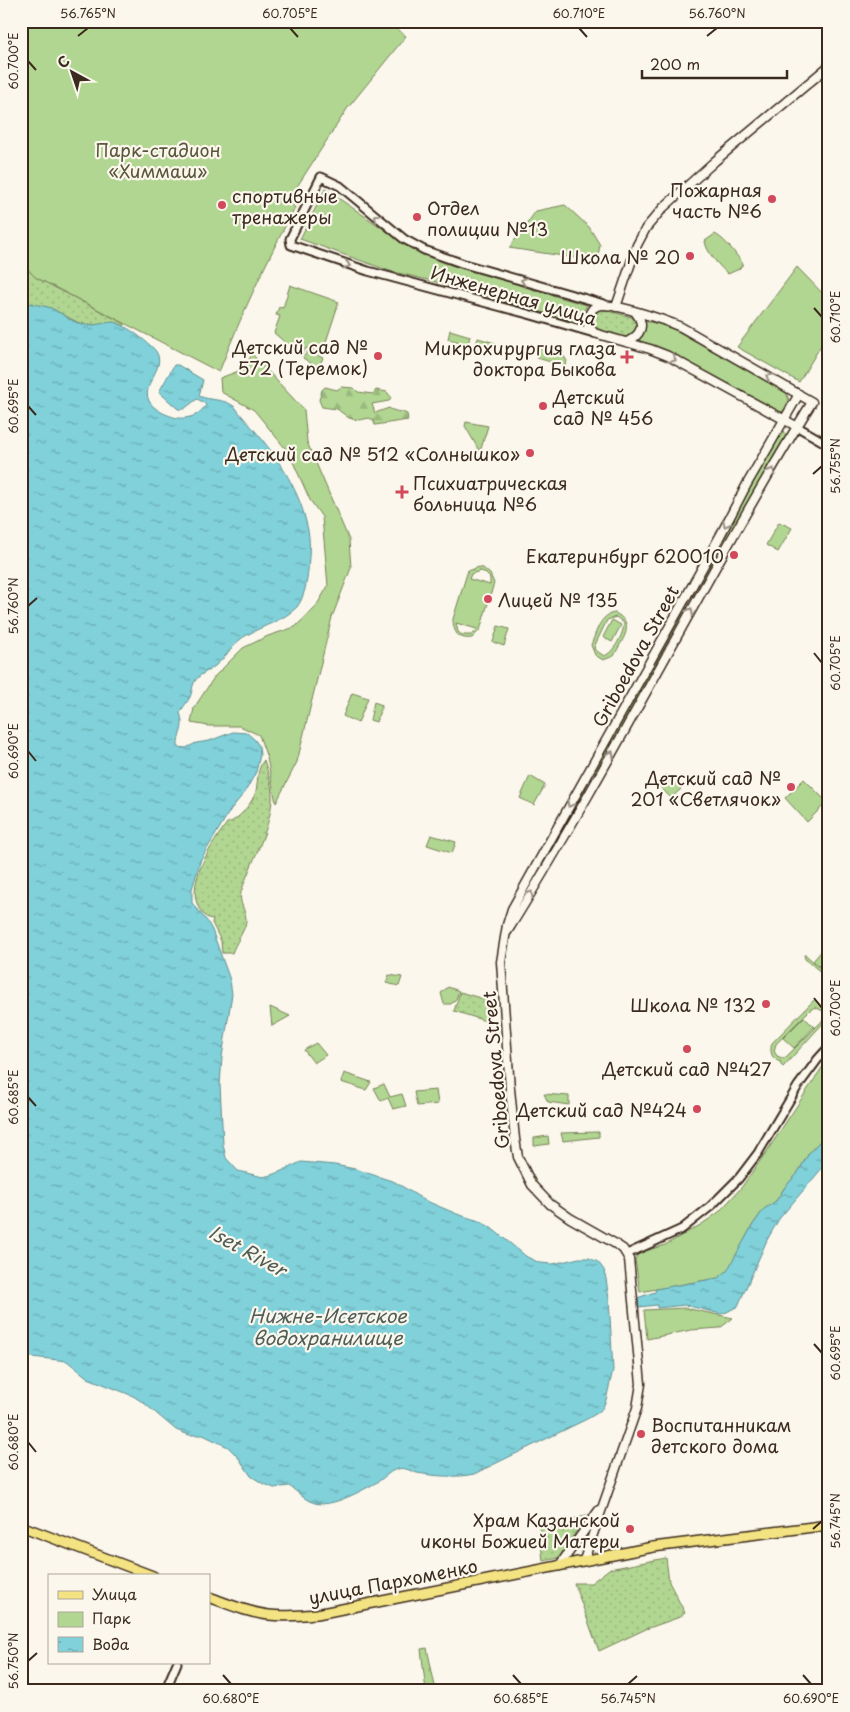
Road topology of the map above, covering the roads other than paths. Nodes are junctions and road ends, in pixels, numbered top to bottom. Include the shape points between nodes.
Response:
1 (829, 66) edge
2 (604, 305) junction
3 (616, 307) junction
4 (635, 312) junction
5 (594, 333) junction
6 (627, 342) junction
7 (799, 394) junction
8 (812, 402) joint
9 (783, 420) junction
10 (796, 426) junction
11 (829, 445) edge
12 (505, 936) junction
13 (829, 1048) edge
14 (627, 1254) junction
15 (604, 1503) junction
16 (829, 1525) edge
17 (21, 1526) edge
18 (584, 1560) junction
19 (559, 1566) junction
20 (148, 1574) edge
21 (210, 1597) edge
22 (177, 1664) edge
23 (165, 1691) edge

1 - 3 main road via 663,208 637,244
2 - 3 main road, Инженерная улица
2 - 5 main road via 593,308 588,316 588,326
2 -> 5 street, Инженерная улица via 464,264 418,247 404,240 340,186 321,177 290,239 290,245 368,271
3 - 4 main road, Инженерная улица
4 - 6 main road via 640,318 640,330
7 -> 4 main road, Инженерная улица via 681,327
5 - 6 main road, Инженерная улица
6 -> 9 main road, Инженерная улица via 668,356
7 - 8 main road, Инженерная улица
7 - 9 main road, Griboedova Street
8 - 10 main road, Griboedova Street
9 - 10 main road, Инженерная улица
9 -> 12 main road, Griboedova Street via 512,909
10 - 11 street, Инженерная улица
12 -> 10 main road, Griboedova Street via 596,782
12 - 14 main road, Griboedova Street via 501,962 510,1089 515,1140 523,1168 532,1185 550,1204
13 - 14 street via 798,1086 758,1153 732,1185 700,1217 682,1229
14 - 15 main road via 634,1292 641,1384 637,1408
15 - 18 main road
15 - 19 main road
16 - 18 main road, улица Пархоменко via 654,1547
17 - 20 main road
18 - 19 main road, улица Пархоменко
19 - 21 main road, улица Пархоменко via 317,1614 268,1615
22 - 23 street

